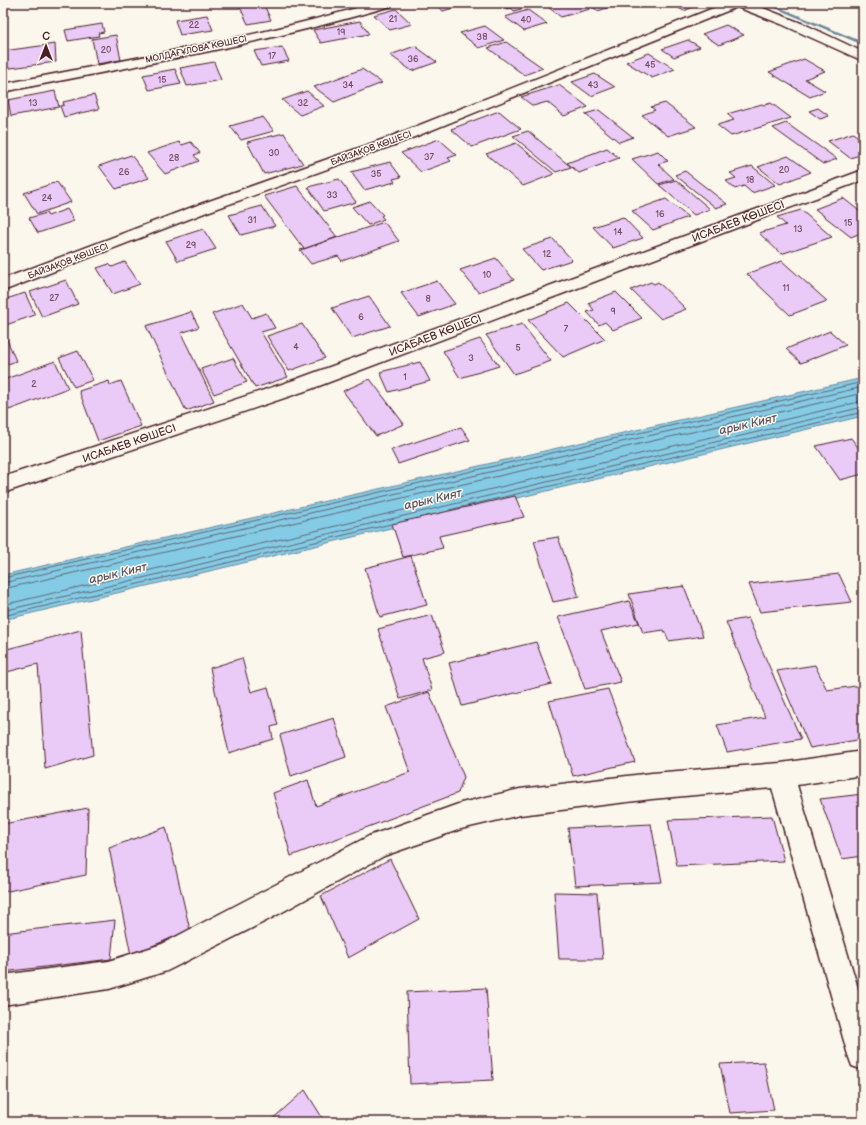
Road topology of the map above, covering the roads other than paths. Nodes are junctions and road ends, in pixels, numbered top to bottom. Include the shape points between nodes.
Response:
1 (387, 3) edge
2 (737, 3) edge
3 (863, 57) edge
4 (3, 88) edge
5 (863, 175) edge
6 (3, 285) edge
7 (3, 485) edge
8 (863, 763) edge
9 (781, 775) junction
10 (3, 990) edge
11 (863, 1054) edge

1 - 4 street, МОЛДАҒҰЛОВА КӨШЕСІ via 333,19 245,39
2 - 3 street via 778,17
2 - 6 street, БАЙЗАҚОВ КӨШЕСІ via 392,140 201,209
5 - 7 street, ИСАБАЕВ КӨШЕСІ via 304,384
8 - 9 street
9 - 10 street via 559,797 520,802 461,816 378,845 167,957 109,975
9 - 11 street

